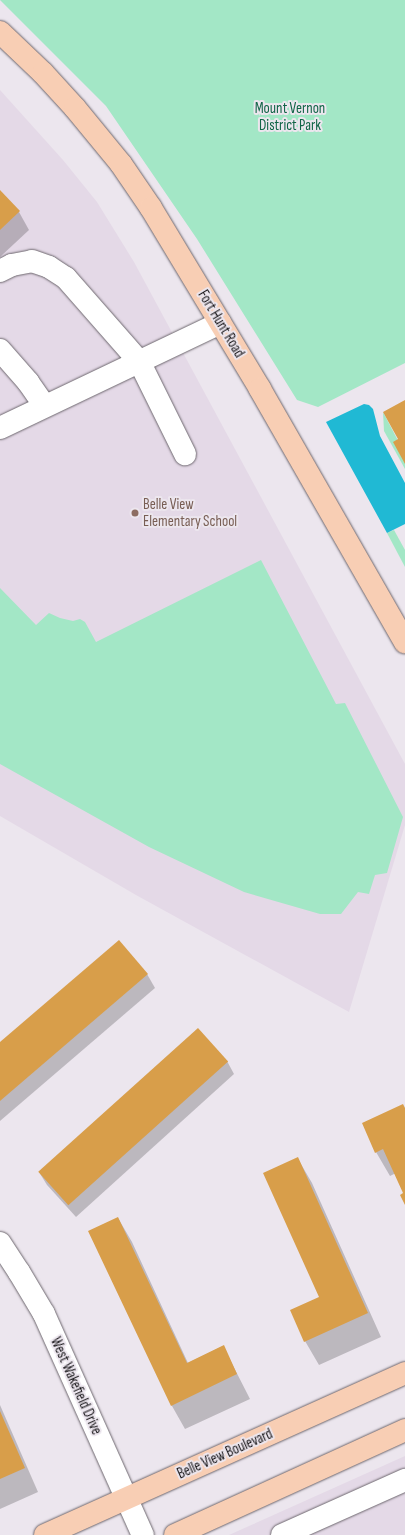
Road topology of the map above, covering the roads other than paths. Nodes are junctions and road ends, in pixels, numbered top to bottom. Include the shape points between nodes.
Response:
1 (0, 32) edge
2 (0, 271) edge
3 (220, 323) junction
4 (0, 350) edge
5 (139, 361) junction
6 (44, 406) junction
7 (0, 428) edge
8 (185, 454) dead end
9 (405, 642) edge
10 (0, 1243) edge
11 (405, 1373) edge
12 (405, 1430) edge
13 (405, 1480) edge
14 (126, 1498) junction
15 (45, 1535) edge
16 (143, 1535) edge
17 (175, 1535) edge
18 (282, 1535) edge

1 - 3 main road, Fort Hunt Road via 43,73 121,164 151,208
2 - 5 street via 12,265 32,261 49,267 66,278
3 - 5 street via 172,348
3 - 9 main road, Fort Hunt Road via 343,531
4 - 6 street via 28,382
5 - 6 street
5 - 8 street
6 - 7 street
10 - 14 street, West Wakefield Drive via 44,1314
11 - 14 main road, Belle View Boulevard
12 - 17 main road
13 - 18 street
14 - 15 main road, Belle View Boulevard
14 - 16 street, West Wakefield Drive

